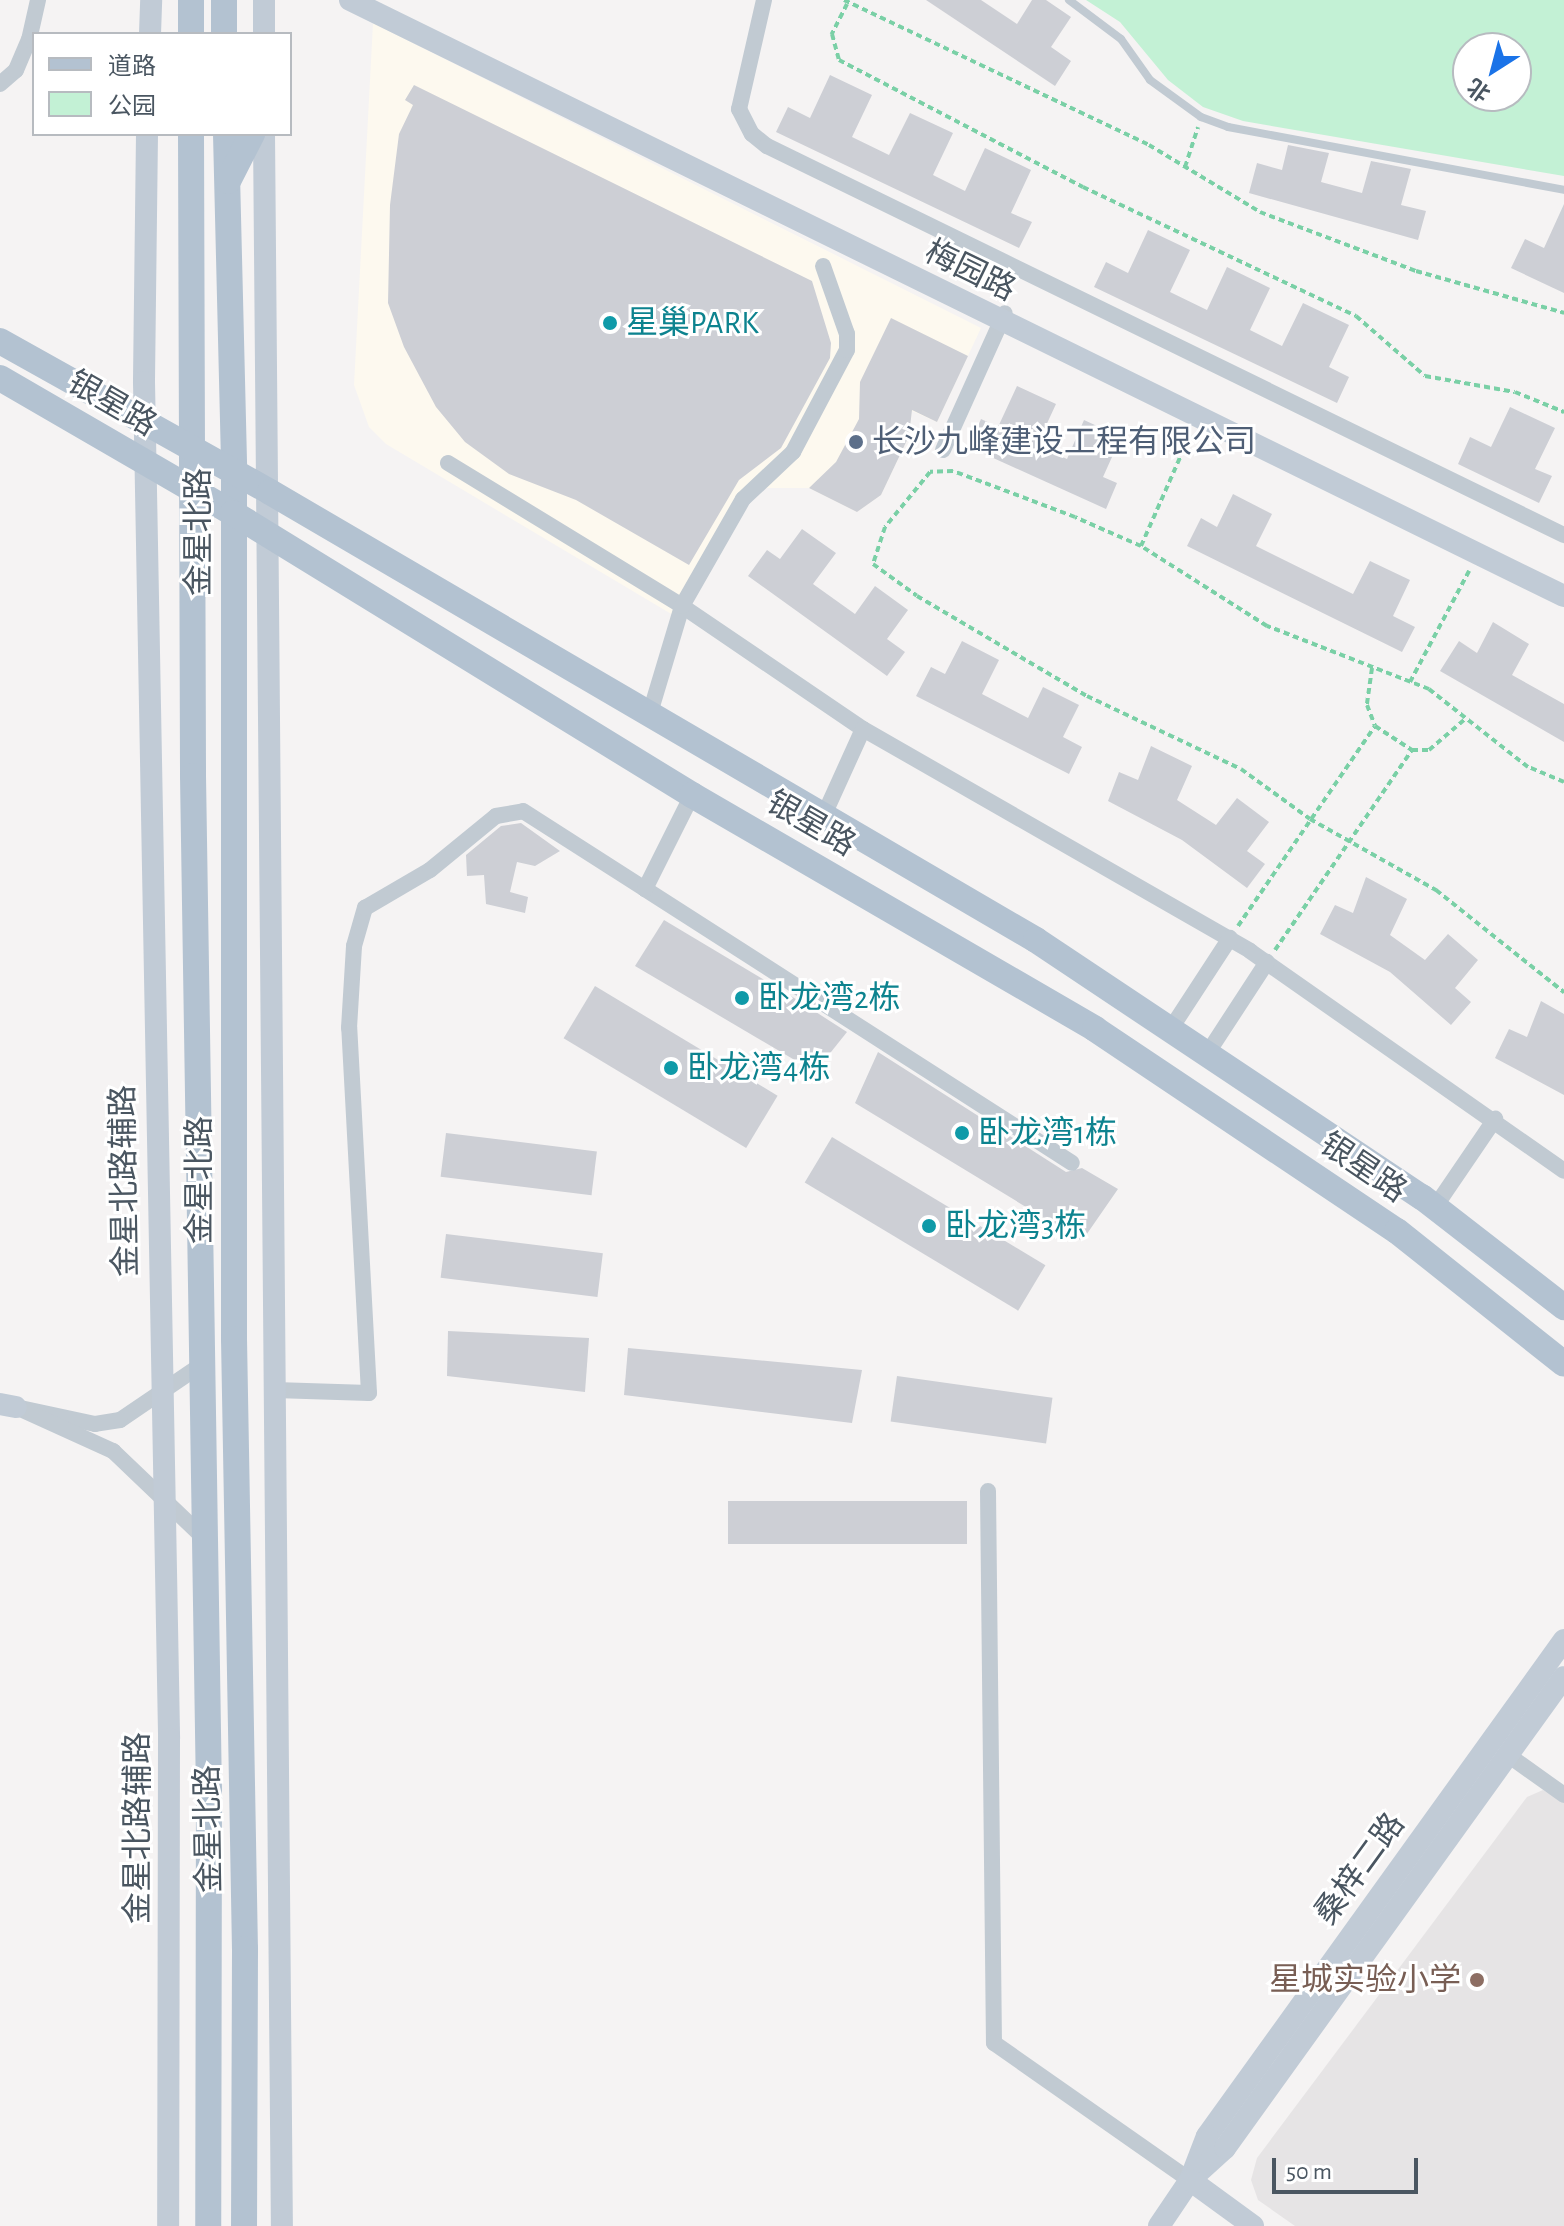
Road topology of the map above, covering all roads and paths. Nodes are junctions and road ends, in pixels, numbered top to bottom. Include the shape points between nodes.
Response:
1 (38, 0) edge
2 (151, 0) edge
3 (191, 0) edge
4 (224, 0) edge
5 (264, 0) edge
6 (350, 0) edge
7 (371, 0) edge
8 (764, 0) edge
9 (1069, 0) edge
10 (845, 2) edge
11 (150, 32) edge
12 (191, 32) edge
13 (224, 32) edge
14 (264, 32) edge
15 (0, 84) edge
16 (1201, 117) junction
17 (147, 136) edge
18 (191, 136) edge
19 (226, 136) edge
20 (251, 136) edge
21 (264, 136) edge
22 (1185, 167) junction
23 (227, 184) junction
24 (1564, 190) edge
25 (823, 266) dead end
26 (1564, 313) edge
27 (1003, 318) junction
28 (0, 341) edge
29 (0, 378) edge
30 (1564, 412) edge
31 (1198, 417) junction
32 (145, 422) junction
33 (193, 449) junction
34 (943, 450) dead end
35 (448, 463) dead end
36 (146, 464) junction
37 (234, 472) junction
38 (193, 492) junction
39 (270, 492) junction
40 (233, 513) junction
41 (1564, 535) edge
42 (269, 538) junction
43 (1141, 546) junction
44 (1478, 554) junction
45 (1564, 585) edge
46 (1564, 596) edge
47 (682, 606) junction
48 (1372, 668) junction
49 (1410, 682) junction
50 (650, 713) junction
51 (1465, 719) junction
52 (1375, 726) junction
53 (863, 729) junction
54 (1412, 750) junction
55 (1564, 782) edge
56 (692, 795) junction
57 (824, 815) junction
58 (1310, 819) junction
59 (1349, 842) junction
60 (645, 889) junction
61 (1230, 938) junction
62 (1267, 962) junction
63 (1564, 992) edge
64 (1170, 1030) junction
65 (1207, 1054) junction
66 (1495, 1119) junction
67 (1072, 1163) dead end
68 (1564, 1171) edge
69 (1435, 1207) junction
70 (1564, 1307) edge
71 (1564, 1364) edge
72 (201, 1365) junction
73 (275, 1390) junction
74 (161, 1391) junction
75 (8, 1406) edge
76 (988, 1491) dead end
77 (164, 1498) junction
78 (203, 1537) junction
79 (1564, 1640) edge
80 (1564, 1677) edge
81 (1508, 1755) junction
82 (1564, 1795) edge
83 (1190, 2180) junction
84 (168, 2226) edge
85 (208, 2226) edge
86 (244, 2226) edge
87 (282, 2226) edge
88 (1159, 2226) edge
89 (1253, 2226) edge

1 - 15 street via 16,70
2 - 11 main road
3 - 12 main road
4 - 13 main road
5 - 14 main road
6 - 27 main road, 梅园路
7 - 27 main road, 梅园路
8 - 41 street via 739,109 752,134 767,146
9 - 16 lane via 1121,39 1150,80
10 - 22 path
10 - 30 path via 832,34 839,60 1083,187 1356,316 1425,376 1515,392
16 - 22 path
16 - 24 lane via 1272,136
17 - 32 main road, 金星北路辅路
18 - 33 main road, 金星北路
19 - 23 main road, 金星北路
20 - 23 main road
21 - 39 main road
22 - 26 path via 1260,212 1416,271
23 - 37 main road, 金星北路
25 - 47 street via 847,334 841,366 784,466 743,499
27 - 31 main road, 梅园路
27 - 34 street
27 - 45 main road, 梅园路
28 - 32 main road, 银星路
29 - 36 main road, 银星路
31 - 43 path
31 - 44 main road, 梅园路
32 - 33 main road, 银星路
32 - 36 main road, 金星北路辅路
33 - 37 main road, 银星路
33 - 38 main road, 金星北路
35 - 47 street
36 - 38 main road, 银星路
36 - 74 main road, 金星北路辅路
37 - 39 main road, 银星路
37 - 40 main road, 金星北路
38 - 40 main road, 银星路
38 - 72 main road, 金星北路
39 - 42 main road
39 - 50 main road, 银星路
40 - 42 main road, 银星路
40 - 86 main road, 金星北路 via 234,1339 245,1949
42 - 56 main road, 银星路
42 - 73 main road
43 - 48 path via 1267,626
43 - 58 path via 953,471 930,472 885,527 873,564 961,624 1087,696 1241,769
44 - 46 main road, 梅园路
44 - 49 path
47 - 50 street
47 - 53 street
48 - 49 path
48 - 52 path via 1367,705
49 - 51 path
50 - 57 main road, 银星路
51 - 54 path via 1429,750
51 - 55 path via 1528,767
52 - 54 path
52 - 58 path
53 - 57 street
53 - 61 street
54 - 59 path
56 - 60 street
56 - 71 main road, 银星路 via 1095,1029 1397,1231
57 - 64 main road, 银星路 via 1036,940
58 - 59 path
58 - 61 path
59 - 62 path
59 - 63 path via 1436,890
60 - 67 street
60 - 73 street via 523,811 496,816 430,870 365,908 354,946 349,1028 369,1393
61 - 62 street
61 - 64 street
62 - 65 street
62 - 66 street
64 - 65 main road, 银星路
65 - 69 main road, 银星路
66 - 68 street
66 - 69 street
69 - 70 main road, 银星路
72 - 74 street
72 - 78 main road, 金星北路
73 - 87 main road
74 - 75 street via 120,1420 95,1424
74 - 77 main road, 金星北路辅路
75 - 77 street via 113,1451
76 - 83 street via 994,2043
77 - 78 street
77 - 84 main road, 金星北路辅路
78 - 85 main road, 金星北路 via 209,1789
79 - 83 main road, 桑梓二路 via 1207,2136
80 - 81 main road, 桑梓二路
81 - 82 street
81 - 83 main road, 桑梓二路 via 1225,2148
83 - 88 main road, 桑梓二路
83 - 89 main road

